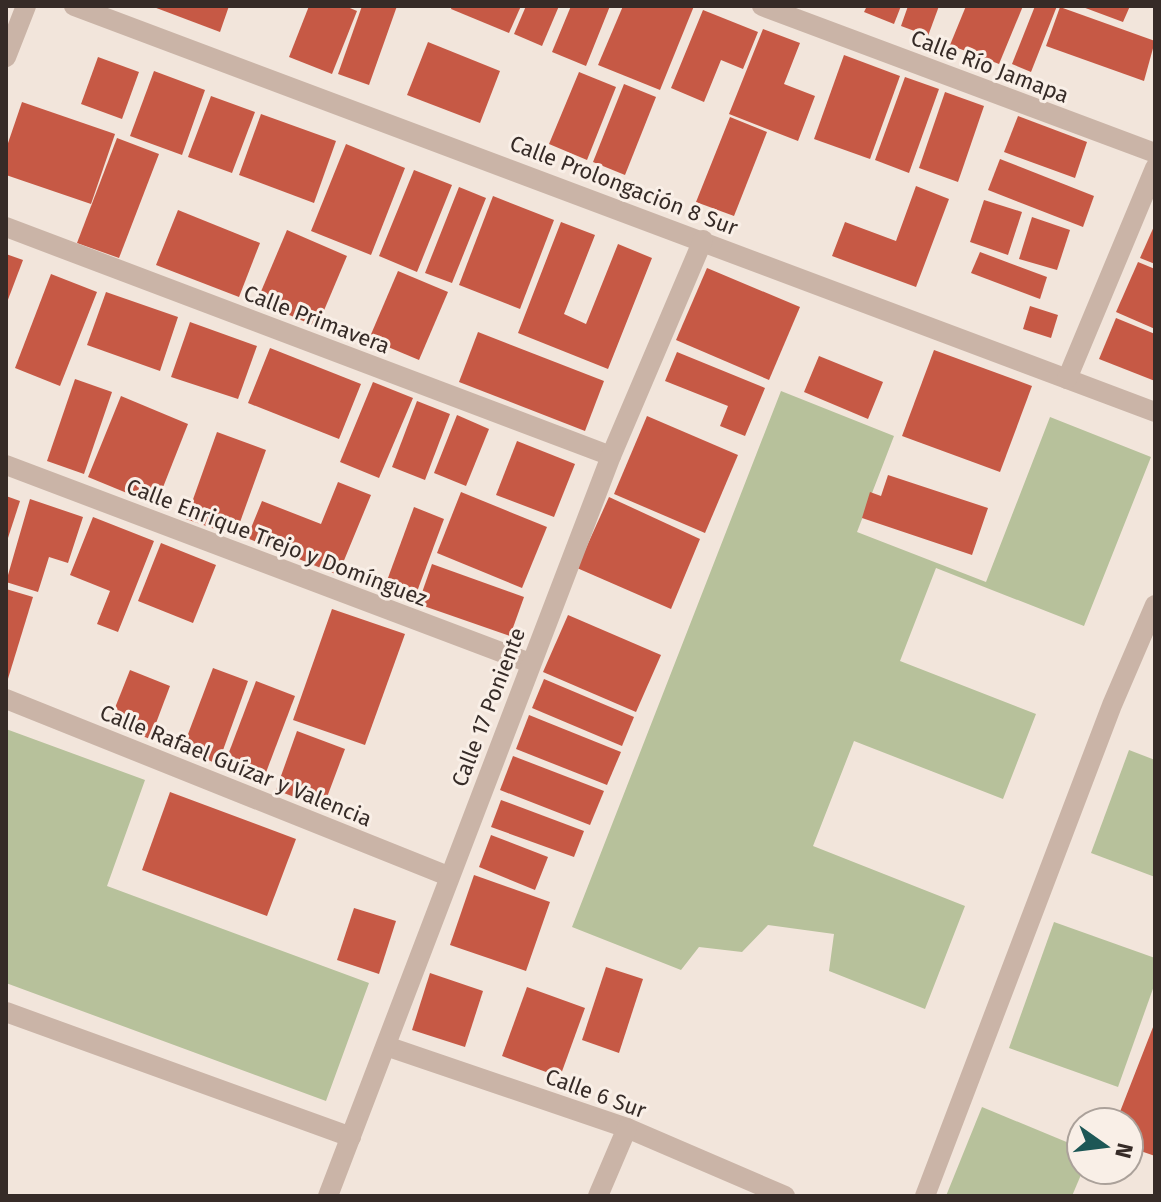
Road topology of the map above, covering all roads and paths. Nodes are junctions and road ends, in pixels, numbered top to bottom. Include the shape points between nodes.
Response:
1 (26, 6) edge
2 (762, 6) edge
3 (80, 7) edge
4 (6, 57) edge
5 (1155, 153) edge
6 (1155, 168) edge
7 (6, 227) edge
8 (703, 240) junction
9 (1067, 379) junction
10 (1155, 412) edge
11 (611, 456) junction
12 (6, 465) edge
13 (1155, 605) edge
14 (530, 663) junction
15 (6, 699) edge
16 (448, 876) junction
17 (6, 1012) edge
18 (386, 1046) junction
19 (627, 1128) junction
20 (351, 1137) junction
21 (328, 1196) edge
22 (598, 1196) edge
23 (785, 1196) edge
24 (925, 1196) edge

1 - 4 street
2 - 5 street, Calle Río Jamapa
3 - 8 street, Calle Prolongación 8 Sur
6 - 9 street
7 - 11 street, Calle Primavera
8 - 9 street, Calle Prolongación 8 Sur
8 - 11 street, Calle 17 Poniente
9 - 10 street, Calle Prolongación 8 Sur
11 - 14 street, Calle 17 Poniente
12 - 14 street, Calle Enrique Trejo y Domínguez
13 - 24 street
14 - 16 street, Calle 17 Poniente
15 - 16 street, Calle Rafael Guízar y Valencia
16 - 18 street, Calle 17 Poniente
17 - 20 street
18 - 19 street, Calle 6 Sur
18 - 20 street, Calle 17 Poniente
19 - 22 street
19 - 23 street, Calle 6 Sur
20 - 21 street, Calle 17 Poniente

